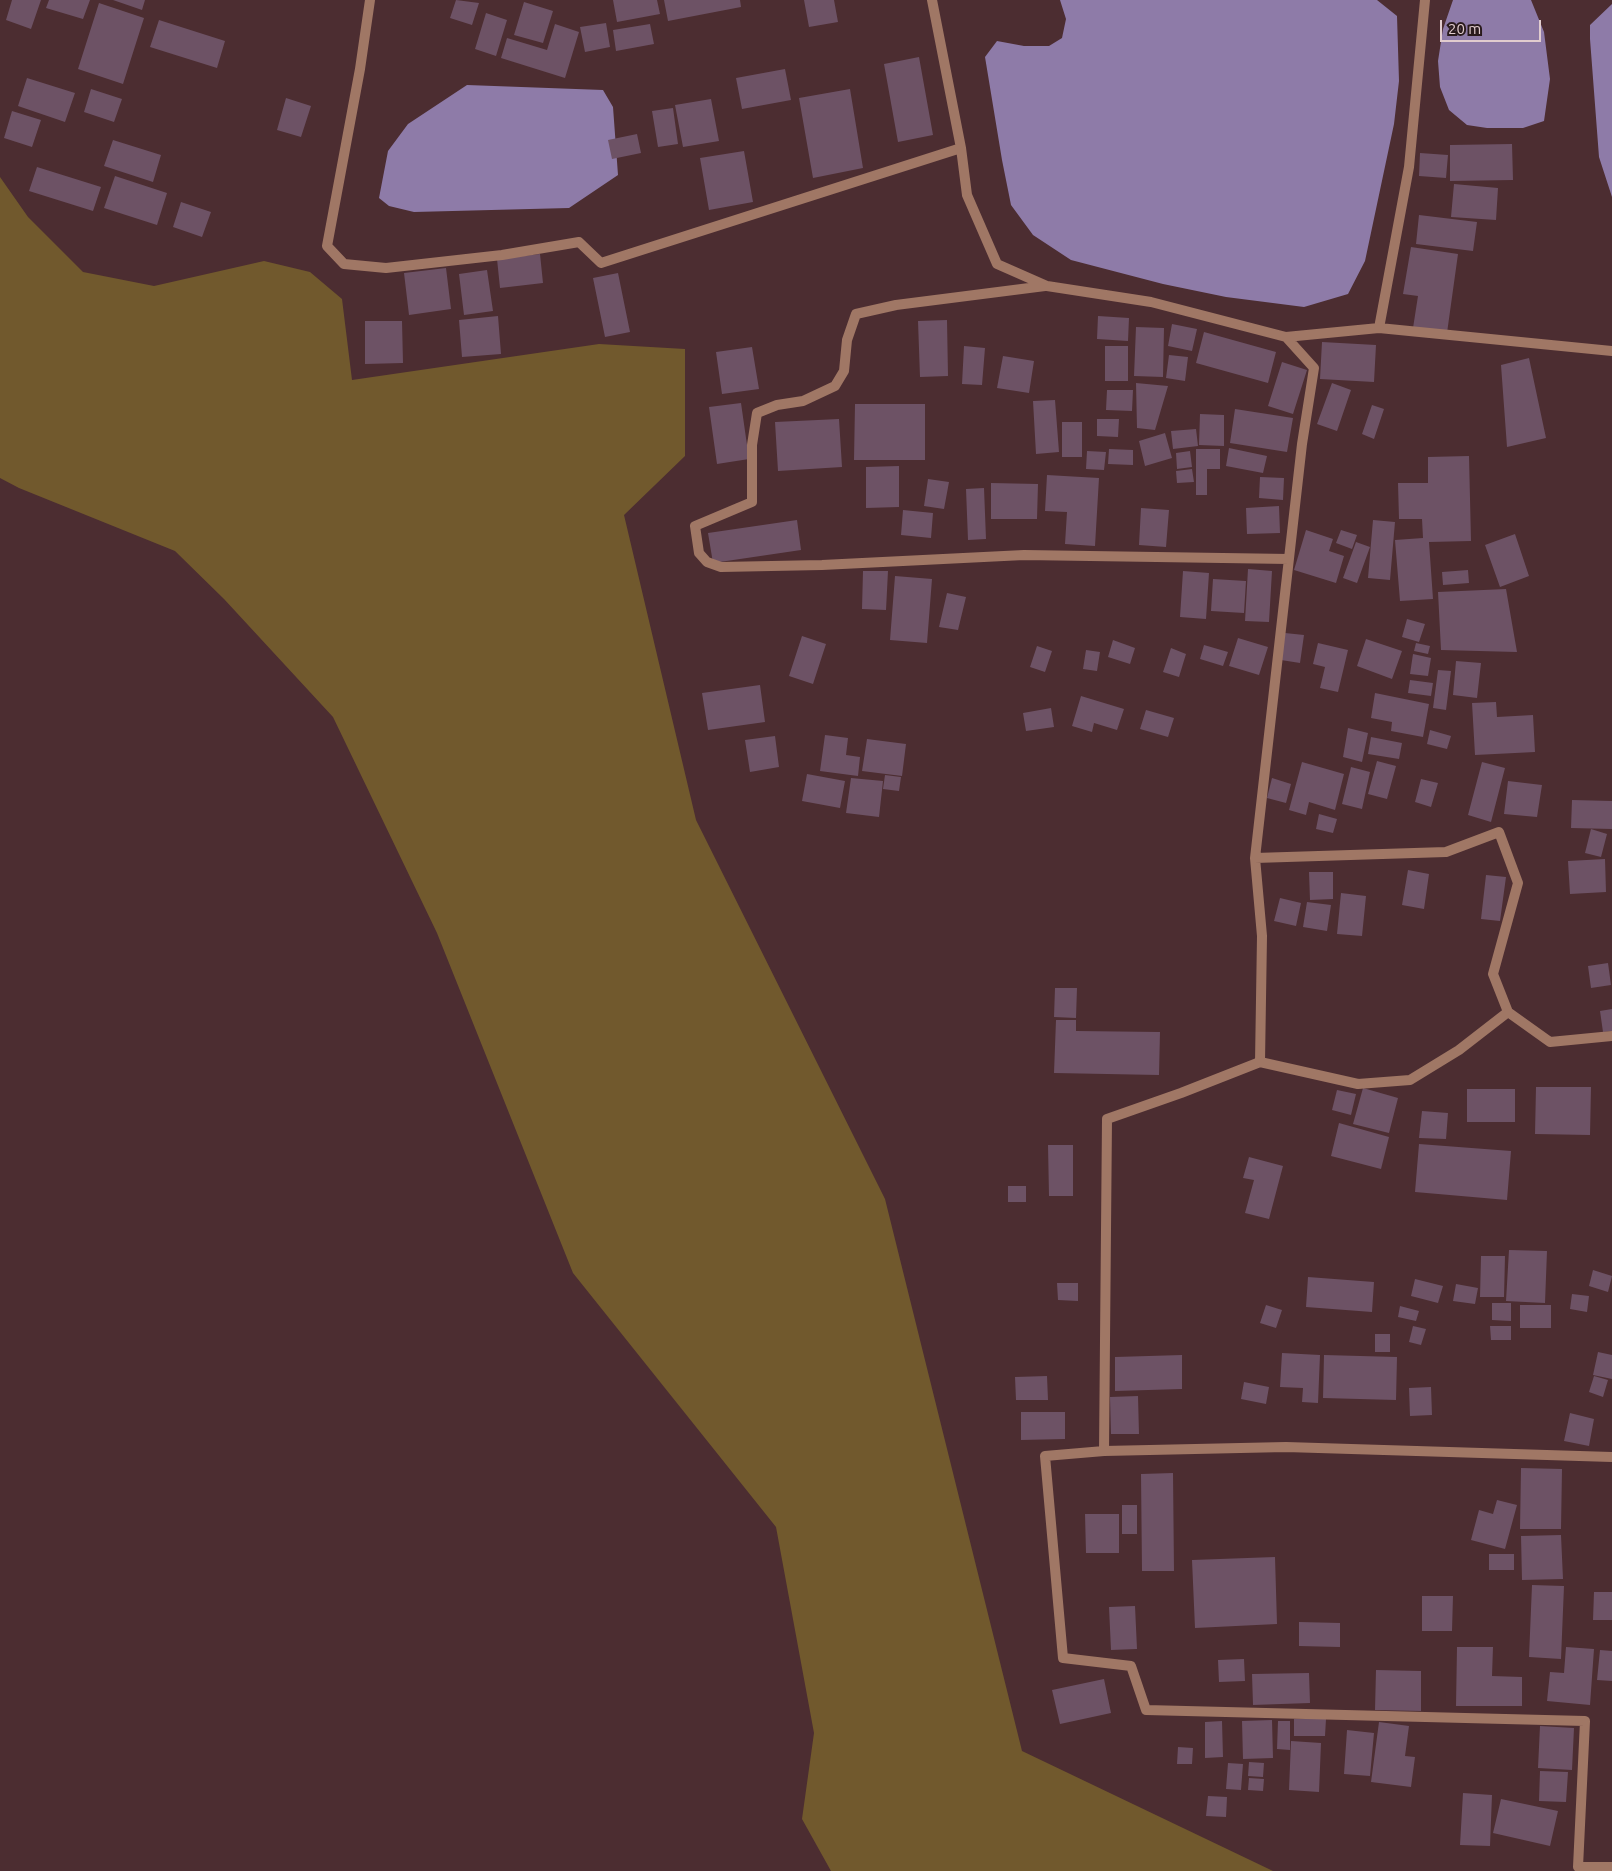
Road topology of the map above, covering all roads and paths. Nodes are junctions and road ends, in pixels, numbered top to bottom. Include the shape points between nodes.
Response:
1 (370, 0) edge
2 (932, 0) edge
3 (1425, 0) edge
4 (961, 148) junction
5 (1047, 286) junction
6 (1379, 328) junction
7 (1286, 336) junction
8 (1612, 351) edge
9 (1289, 559) junction
10 (1255, 858) junction
11 (1508, 1012) junction
12 (1612, 1036) edge
13 (1260, 1062) junction
14 (1104, 1450) junction
15 (1612, 1457) edge
16 (1612, 1867) edge

1 - 4 street via 327,246 344,264 386,268 502,255 579,242 601,263
2 - 4 street
3 - 6 street via 1409,167
4 - 5 street via 967,195 997,264
5 - 7 street via 1151,302
5 - 9 street via 896,305 856,314 847,340 844,371 834,386 803,401 777,405 758,413 752,446 752,502 695,526 698,553 706,562 721,567 1024,554
6 - 7 street
6 - 8 street
7 - 9 street via 1314,368
9 - 10 street
10 - 11 street via 1446,852 1499,832 1518,883 1494,974
10 - 13 street via 1262,936
11 - 12 street via 1550,1042
11 - 13 street via 1459,1050 1410,1080 1358,1084
13 - 14 street via 1107,1119
14 - 15 street via 1286,1447
14 - 16 street via 1045,1456 1062,1658 1131,1666 1146,1710 1585,1721 1578,1867

